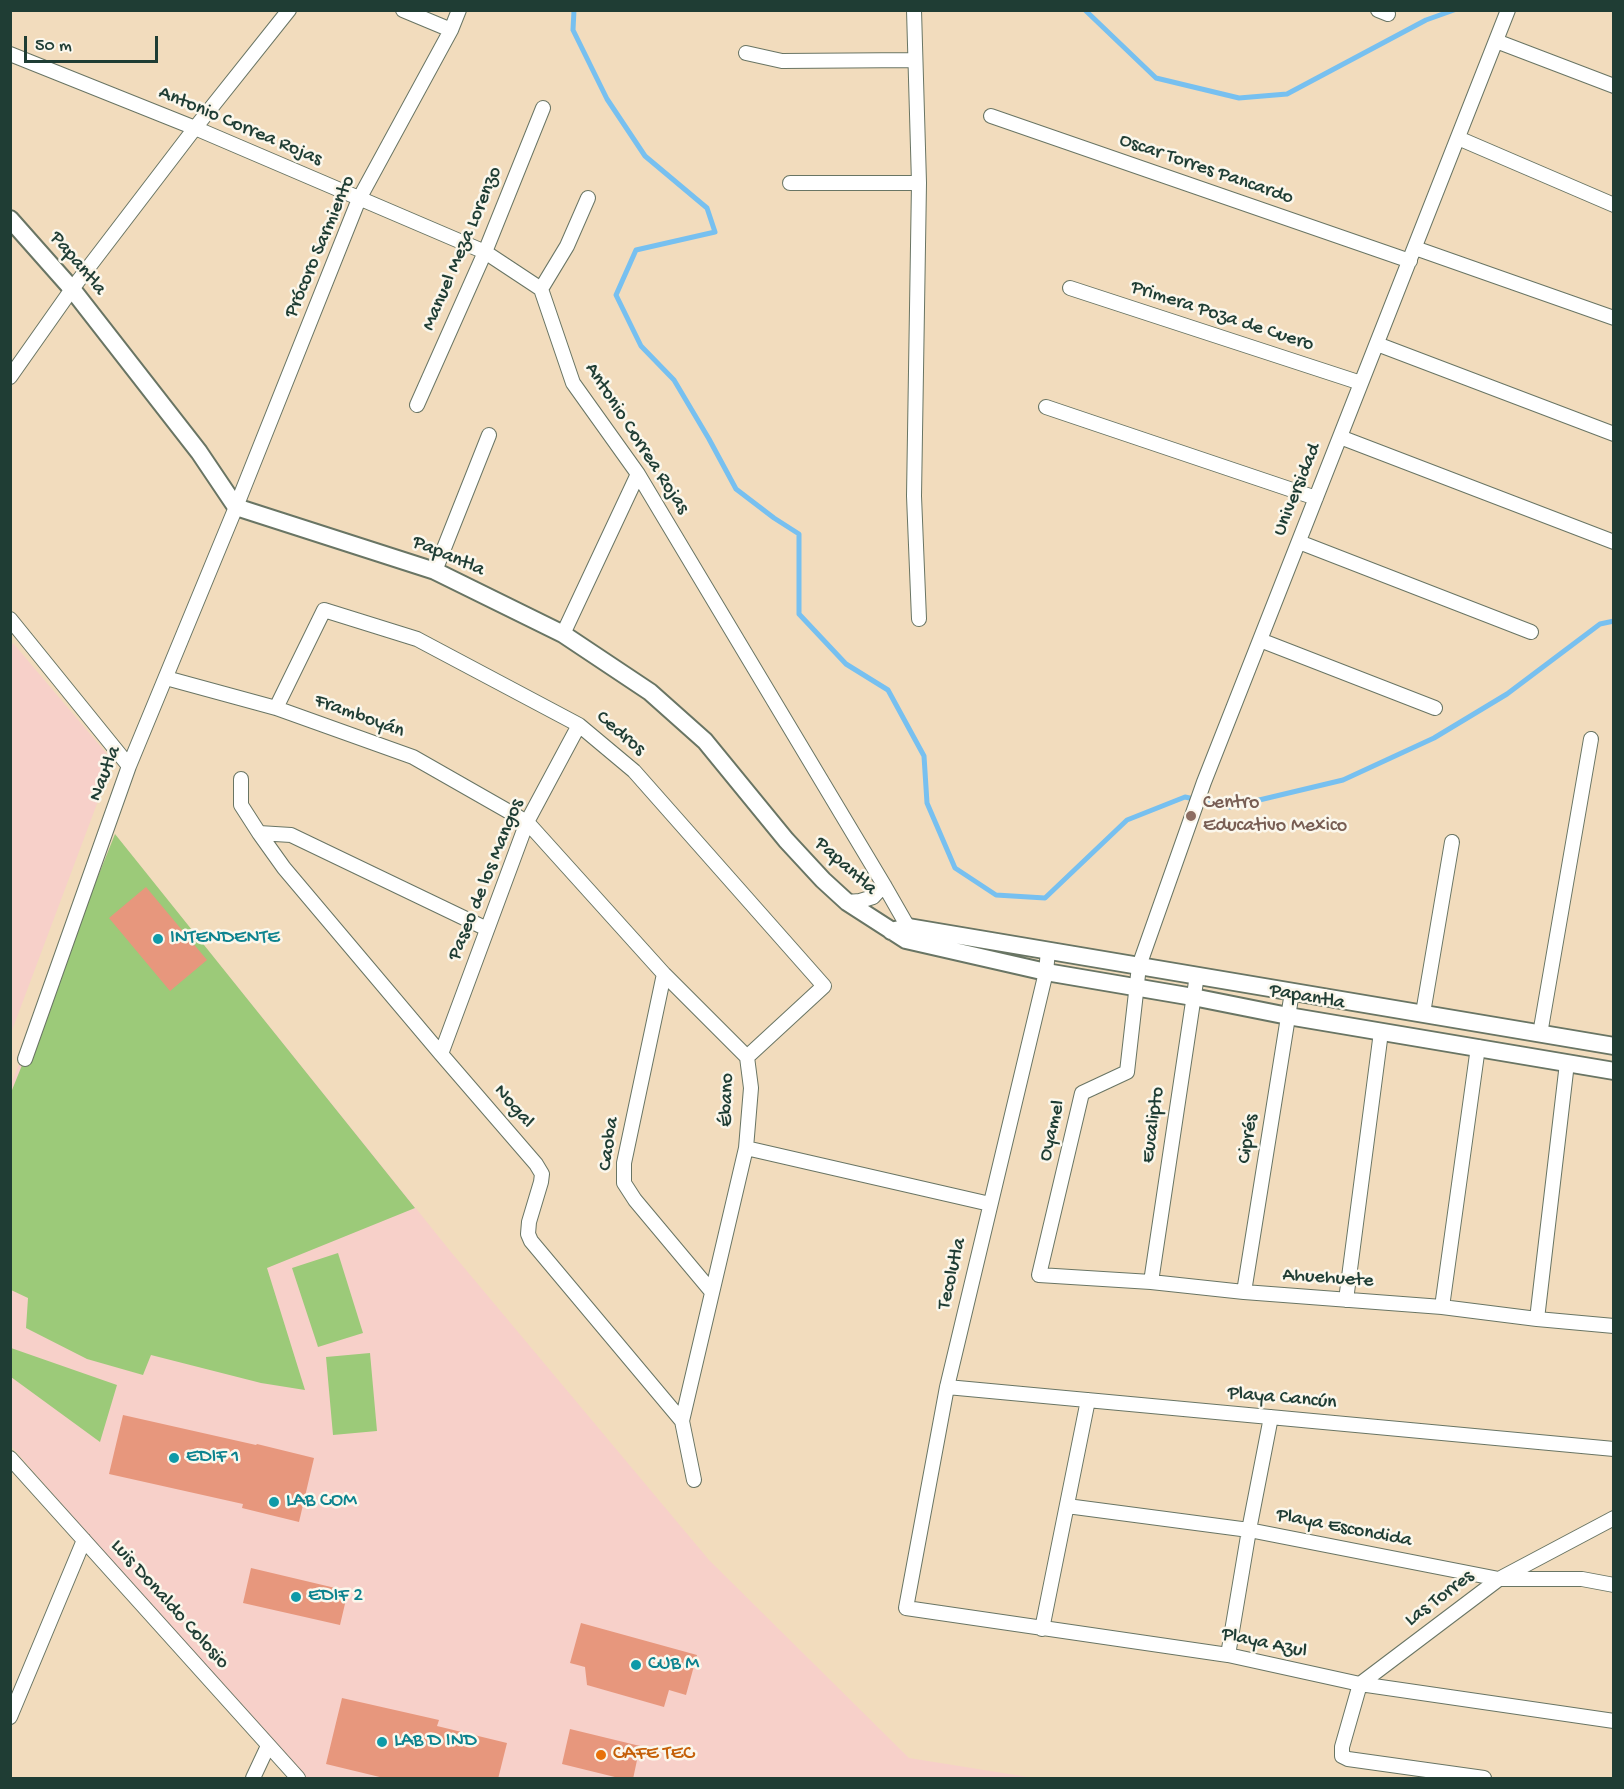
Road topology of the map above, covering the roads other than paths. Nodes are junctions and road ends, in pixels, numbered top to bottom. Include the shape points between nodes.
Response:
1 (289, 10) edge
2 (403, 10) edge
3 (459, 10) edge
4 (914, 10) edge
5 (1508, 10) edge
6 (451, 30) junction
7 (1496, 41) junction
8 (746, 53) dead end
9 (10, 54) edge
10 (915, 60) junction
11 (1614, 86) edge
12 (543, 108) dead end
13 (991, 116) dead end
14 (195, 128) junction
15 (1458, 138) junction
16 (790, 183) dead end
17 (919, 183) junction
18 (588, 198) dead end
19 (359, 199) junction
20 (1614, 205) edge
21 (10, 219) edge
22 (485, 252) junction
23 (1412, 254) junction
24 (1070, 288) dead end
25 (541, 289) junction
26 (72, 290) junction
27 (1614, 318) edge
28 (1377, 344) junction
29 (10, 377) edge
30 (1361, 383) junction
31 (417, 405) dead end
32 (1046, 407) dead end
33 (1614, 434) edge
34 (489, 435) dead end
35 (1340, 437) junction
36 (638, 474) junction
37 (1316, 498) junction
38 (236, 507) junction
39 (1299, 542) junction
40 (1614, 542) edge
41 (435, 571) junction
42 (10, 619) edge
43 (919, 619) dead end
44 (1531, 632) dead end
45 (563, 634) junction
46 (1260, 640) junction
47 (166, 678) junction
48 (276, 708) junction
49 (1435, 708) dead end
50 (579, 725) junction
51 (1591, 739) dead end
52 (129, 766) junction
53 (241, 779) dead end
54 (527, 822) junction
55 (259, 833) junction
56 (1452, 842) dead end
57 (884, 885) junction
58 (847, 902) junction
59 (487, 929) junction
60 (907, 934) junction
61 (1048, 951) junction
62 (1139, 966) junction
63 (1046, 972) junction
64 (664, 974) junction
65 (1197, 975) junction
66 (1136, 987) junction
67 (1292, 992) junction
68 (1193, 997) junction
69 (1423, 1013) junction
70 (1288, 1016) junction
71 (1380, 1032) junction
72 (1540, 1034) junction
73 (1614, 1046) edge
74 (1478, 1047) junction
75 (441, 1054) junction
76 (747, 1057) junction
77 (25, 1059) dead end
78 (1567, 1063) junction
79 (1614, 1071) edge
80 (746, 1148) junction
81 (990, 1204) junction
82 (1040, 1275) joint
83 (1151, 1282) junction
84 (712, 1292) junction
85 (1244, 1292) junction
86 (1346, 1300) junction
87 (1442, 1307) junction
88 (1537, 1319) junction
89 (1614, 1326) edge
90 (947, 1388) junction
91 (1088, 1400) junction
92 (1271, 1417) junction
93 (682, 1421) junction
94 (1614, 1449) edge
95 (10, 1458) edge
96 (694, 1480) dead end
97 (1066, 1506) junction
98 (1614, 1518) edge
99 (1249, 1530) junction
100 (84, 1540) junction
101 (1499, 1579) junction
102 (1614, 1585) edge
103 (906, 1608) joint
104 (1042, 1629) junction
105 (1228, 1655) junction
106 (1360, 1684) junction
107 (10, 1717) edge
108 (1614, 1721) edge
109 (268, 1746) junction
110 (253, 1779) edge
111 (298, 1779) edge
112 (1484, 1779) edge

1 - 14 street
2 - 6 street
3 - 6 street, Prócoro Sarmiento
4 - 10 street
5 - 7 street, Universidad
6 - 19 street, Prócoro Sarmiento
7 - 11 street
7 - 15 street, Universidad
8 - 10 street via 782,61
9 - 14 street, Antonio Correa Rojas
10 - 17 street
12 - 22 street, Manuel Meza Lorenzo
13 - 23 street, Oscar Torres Pancardo
14 - 19 street, Antonio Correa Rojas
14 - 26 street
15 - 20 street
15 - 23 street, Universidad
16 - 17 street
17 - 43 street via 914,496
18 - 25 street via 567,246
19 - 22 street, Antonio Correa Rojas
19 - 38 street, Prócoro Sarmiento
21 - 26 street, Papantla
22 - 25 street, Antonio Correa Rojas
22 - 31 street, Manuel Meza Lorenzo
23 - 27 street, Oscar Torres Pancardo
23 - 28 street, Universidad
24 - 30 street, Primera Poza de Cuero
25 - 36 street, Antonio Correa Rojas via 573,383
26 - 29 street
26 - 38 street, Papantla via 199,452
28 - 30 street, Universidad
28 - 33 street
30 - 35 street, Universidad
32 - 37 street
34 - 41 street
35 - 37 street, Universidad
35 - 40 street
36 - 45 street
36 - 57 street, Antonio Correa Rojas
37 - 39 street, Universidad
38 - 41 street, Papantla
38 - 47 street, Nautla
39 - 44 street
39 - 46 street, Universidad
41 - 45 street, Papantla
42 - 52 street
45 - 58 street, Papantla via 650,692 705,741 786,840
46 - 49 street
46 - 62 street, Universidad via 1204,782
47 - 48 street, Framboyán
47 - 52 street, Nautla
48 - 50 street, Cedros via 324,610 417,639
48 - 54 street, Framboyán via 413,757
50 - 54 street, Paseo de los Mangos
50 - 76 street, Cedros via 634,771 824,986
51 - 72 street
52 - 77 street, Nautla
53 - 55 street, Nogal via 241,805
54 - 59 street, Paseo de los Mangos
54 - 64 street, Ébano
55 - 59 street via 291,835
55 - 75 street, Nogal
56 - 69 street
57 - 58 street via 873,897
57 - 60 street, Antonio Correa Rojas
58 - 60 street, Papantla via 891,931
59 - 75 street, Paseo de los Mangos
60 - 61 street, Papantla
60 - 63 street, Papantla
61 - 62 street, Papantla
61 - 63 street, Tecolutla
62 - 65 street, Papantla
62 - 66 street, Universidad
63 - 66 street, Papantla
63 - 81 street, Tecolutla
64 - 76 street, Ébano
64 - 84 street, Caoba via 624,1163 624,1183
65 - 67 street, Papantla
65 - 68 street, Eucalipto
66 - 68 street, Papantla
66 - 82 street, Oyamel via 1127,1072 1082,1093
67 - 69 street, Papantla
67 - 70 street, Ciprés
68 - 70 street, Papantla
68 - 83 street, Eucalipto
69 - 72 street, Papantla
70 - 71 street, Papantla
70 - 85 street, Ciprés
71 - 74 street, Papantla
71 - 86 street
72 - 73 street, Papantla
74 - 78 street, Papantla
74 - 87 street
75 - 93 street, Nogal via 542,1174 529,1222 531,1241
76 - 80 street, Ébano via 751,1088
78 - 79 street, Papantla
78 - 88 street
80 - 81 street
80 - 84 street, Ébano
81 - 90 street, Tecolutla
82 - 83 street, Ahuehuete
83 - 85 street, Ahuehuete
84 - 93 street, Ébano
85 - 86 street, Ahuehuete
86 - 87 street, Ahuehuete
87 - 88 street, Ahuehuete
88 - 89 street, Ahuehuete
90 - 91 street, Playa Cancún
90 - 103 street, Tecolutla
91 - 92 street, Playa Cancún
91 - 97 street
92 - 94 street, Playa Cancún
92 - 99 street
93 - 96 street, Nogal
95 - 100 street, Luis Donaldo Colosio
97 - 99 street, Playa Escondida
97 - 104 street
98 - 101 street, Las Torres
99 - 101 street, Playa Escondida
99 - 105 street
100 - 107 street
100 - 109 street, Luis Donaldo Colosio
101 - 102 street, Playa Escondida via 1582,1579
101 - 106 street, Las Torres
103 - 104 street, Playa Azul
104 - 105 street, Playa Azul
105 - 106 street, Playa Azul
106 - 108 street, Playa Azul
106 - 112 street via 1342,1756
109 - 110 street
109 - 111 street, Luis Donaldo Colosio

